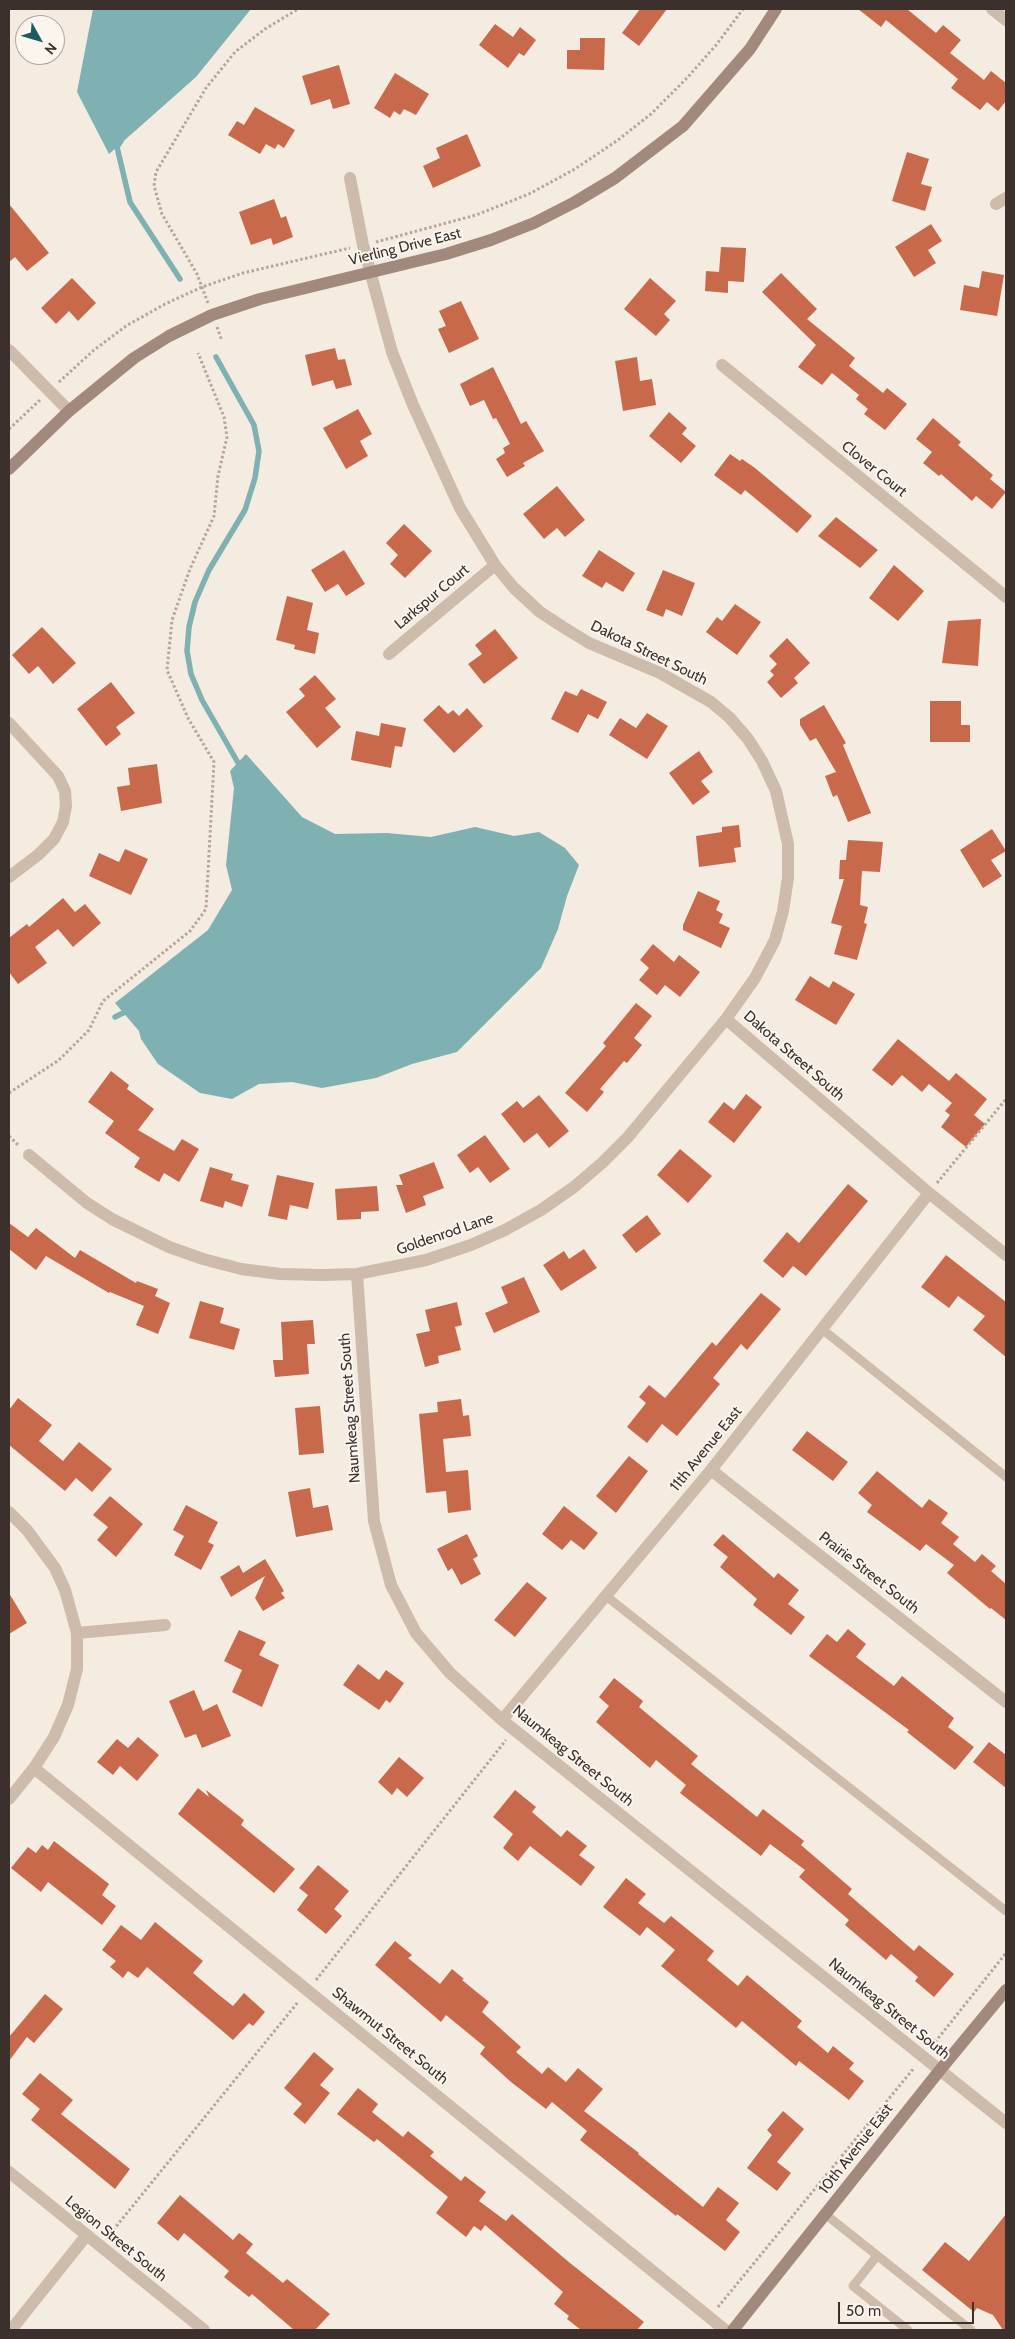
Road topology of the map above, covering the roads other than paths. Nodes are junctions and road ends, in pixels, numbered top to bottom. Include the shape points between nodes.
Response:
1 (776, 9) edge
2 (992, 9) edge
3 (1006, 20) edge
4 (350, 178) dead end
5 (372, 273) junction
6 (9, 350) edge
7 (722, 365) dead end
8 (69, 411) junction
9 (9, 469) edge
10 (495, 565) junction
11 (1006, 597) edge
12 (389, 654) dead end
13 (9, 723) edge
14 (9, 877) edge
15 (726, 1019) junction
16 (29, 1154) dead end
17 (929, 1193) junction
18 (1006, 1255) edge
19 (358, 1274) junction
20 (822, 1329) junction
21 (711, 1470) junction
22 (1006, 1476) edge
23 (9, 1512) edge
24 (606, 1596) junction
25 (165, 1625) dead end
26 (78, 1633) junction
27 (1006, 1702) edge
28 (502, 1720) junction
29 (34, 1768) junction
30 (9, 1799) edge
31 (1006, 1911) edge
32 (1006, 1990) edge
33 (940, 2070) junction
34 (1006, 2123) edge
35 (9, 2172) edge
36 (825, 2214) junction
37 (86, 2236) junction
38 (876, 2257) junction
39 (11, 2330) edge
40 (204, 2330) edge
41 (725, 2330) edge
42 (732, 2330) edge
43 (908, 2330) edge
44 (971, 2330) edge

1 - 5 street, Vierling Drive East via 750,49 683,126 615,178 534,223 491,240
2 - 3 street
4 - 5 street, Dakota Street South
5 - 8 street, Vierling Drive East via 260,299 212,315 134,358
5 - 10 street, Dakota Street South via 392,352 413,405 460,508
6 - 8 street
7 - 11 street, Clover Court
8 - 9 street, Vierling Drive East
10 - 12 street, Larkspur Court
10 - 15 street, Dakota Street South via 514,588 562,628 660,673 710,702 730,718 762,761 784,819 788,878 774,940 755,978
13 - 14 street via 58,776 66,791 66,806 63,822 54,838
15 - 17 street, Dakota Street South
15 - 19 street, Goldenrod Lane via 628,1137 602,1163 554,1200 505,1230 471,1245 426,1260
16 - 19 street, Goldenrod Lane via 87,1203 169,1247 241,1268 280,1274
17 - 18 street, Dakota Street South
17 - 20 street, 11th Avenue East
19 - 28 street, Naumkeag Street South via 374,1521 391,1585 416,1633 450,1673
20 - 21 street, 11th Avenue East
20 - 22 lane
21 - 24 street, 11th Avenue East
21 - 27 street, Prairie Street South
23 - 26 street via 55,1568
24 - 28 street, 11th Avenue East
24 - 31 lane
25 - 26 street
26 - 29 street via 77,1669 68,1704 54,1737
28 - 33 street, Naumkeag Street South
29 - 30 street
29 - 41 street, Shawmut Street South
32 - 33 street, 10th Avenue East
33 - 34 street, Naumkeag Street South
33 - 36 street, 10th Avenue East
35 - 37 street, Legion Street South
36 - 38 lane
36 - 42 street, 10th Avenue East
37 - 39 street
37 - 40 street, Legion Street South
38 - 43 lane via 853,2286
38 - 44 lane

